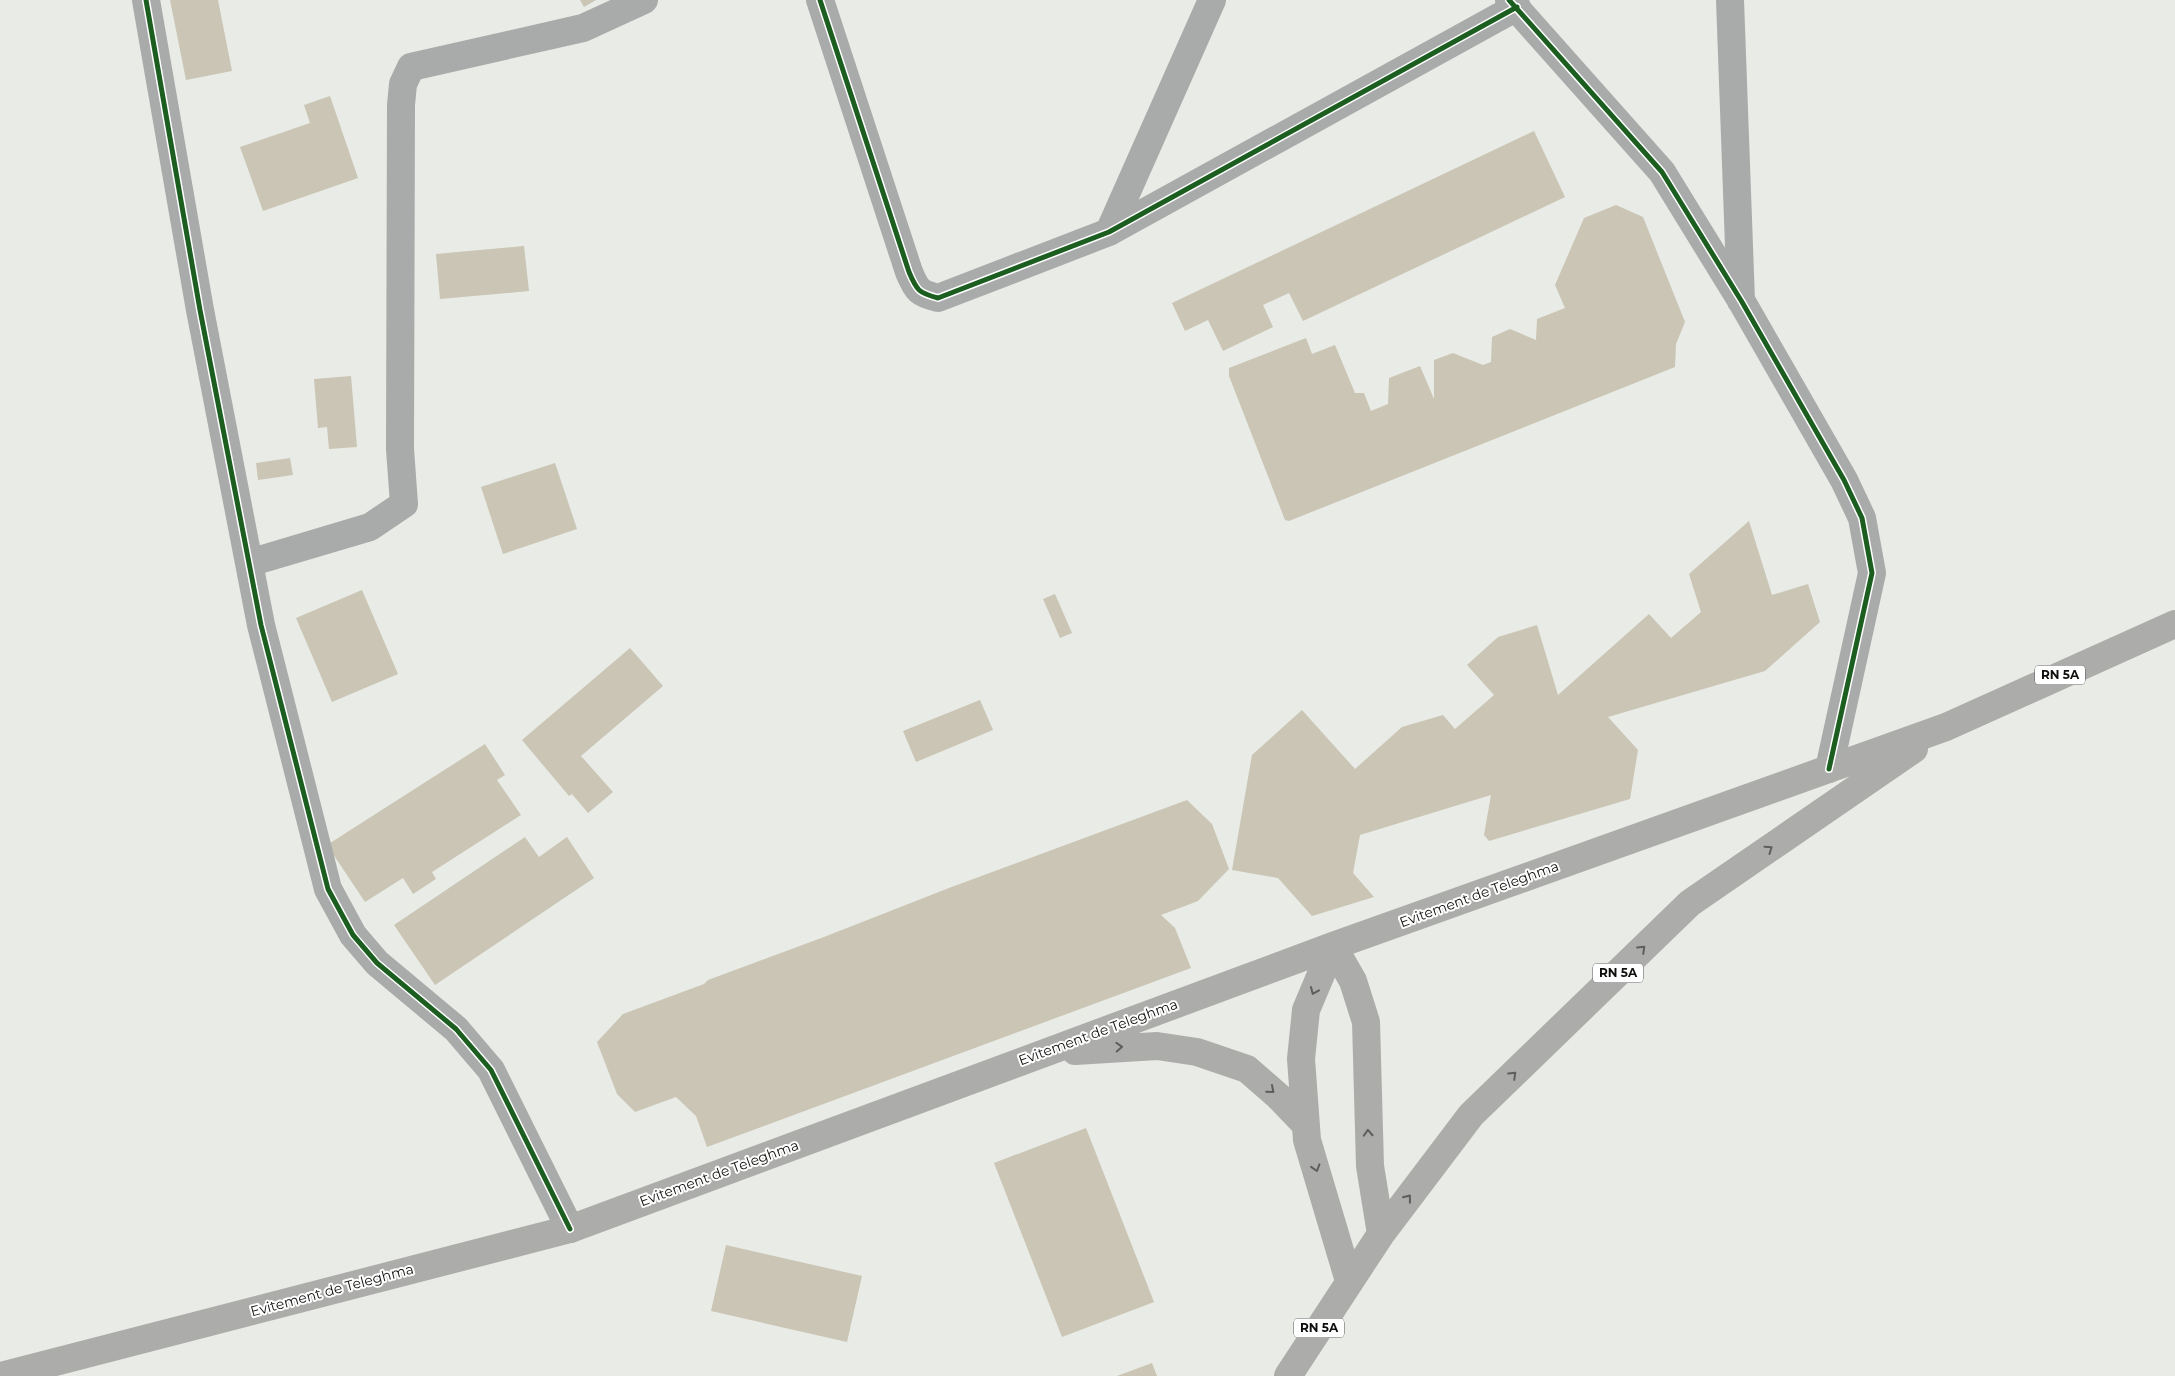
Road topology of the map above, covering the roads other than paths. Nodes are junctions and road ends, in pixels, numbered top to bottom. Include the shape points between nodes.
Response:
1 (146, 0) edge
2 (644, 0) edge
3 (820, 0) edge
4 (1212, 0) edge
5 (1730, 0) edge
6 (1513, 3) edge
7 (1109, 232) junction
8 (1742, 302) junction
9 (249, 563) junction
10 (2175, 624) edge
11 (1946, 727) junction
12 (1829, 769) junction
13 (1333, 946) junction
14 (1036, 1055) junction
15 (1306, 1126) junction
16 (570, 1229) junction
17 (1381, 1234) junction
18 (1349, 1280) junction
19 (1, 1376) edge
20 (1288, 1376) edge

1 - 9 street via 200,310
2 - 9 street via 583,28 412,67 403,84 401,105 400,449 404,504 370,527
3 - 7 street via 916,289 938,298
4 - 7 street
5 - 8 street
6 - 7 street
6 - 8 street via 1662,172
8 - 12 street via 1844,480 1862,518 1872,573
9 - 16 street via 261,625 328,889 353,935 377,963 456,1029 491,1070
10 - 11 main road, Evitement de Teleghma / RN 5A
11 - 12 main road, Evitement de Teleghma / RN 5A
17 -> 11 main road, RN 5A via 1472,1115 1690,903
12 - 13 main road, Evitement de Teleghma / RN 5A
13 - 14 main road, Evitement de Teleghma
13 -> 15 main road via 1306,1010 1302,1060
17 -> 13 main road via 1370,1166 1366,1022 1353,981
14 -> 15 main road via 1157,1046 1197,1052 1247,1069
14 - 16 main road, Evitement de Teleghma
15 -> 18 main road via 1307,1140
16 - 19 main road, Evitement de Teleghma
17 - 18 main road, RN 5A
18 - 20 main road, RN 5A

